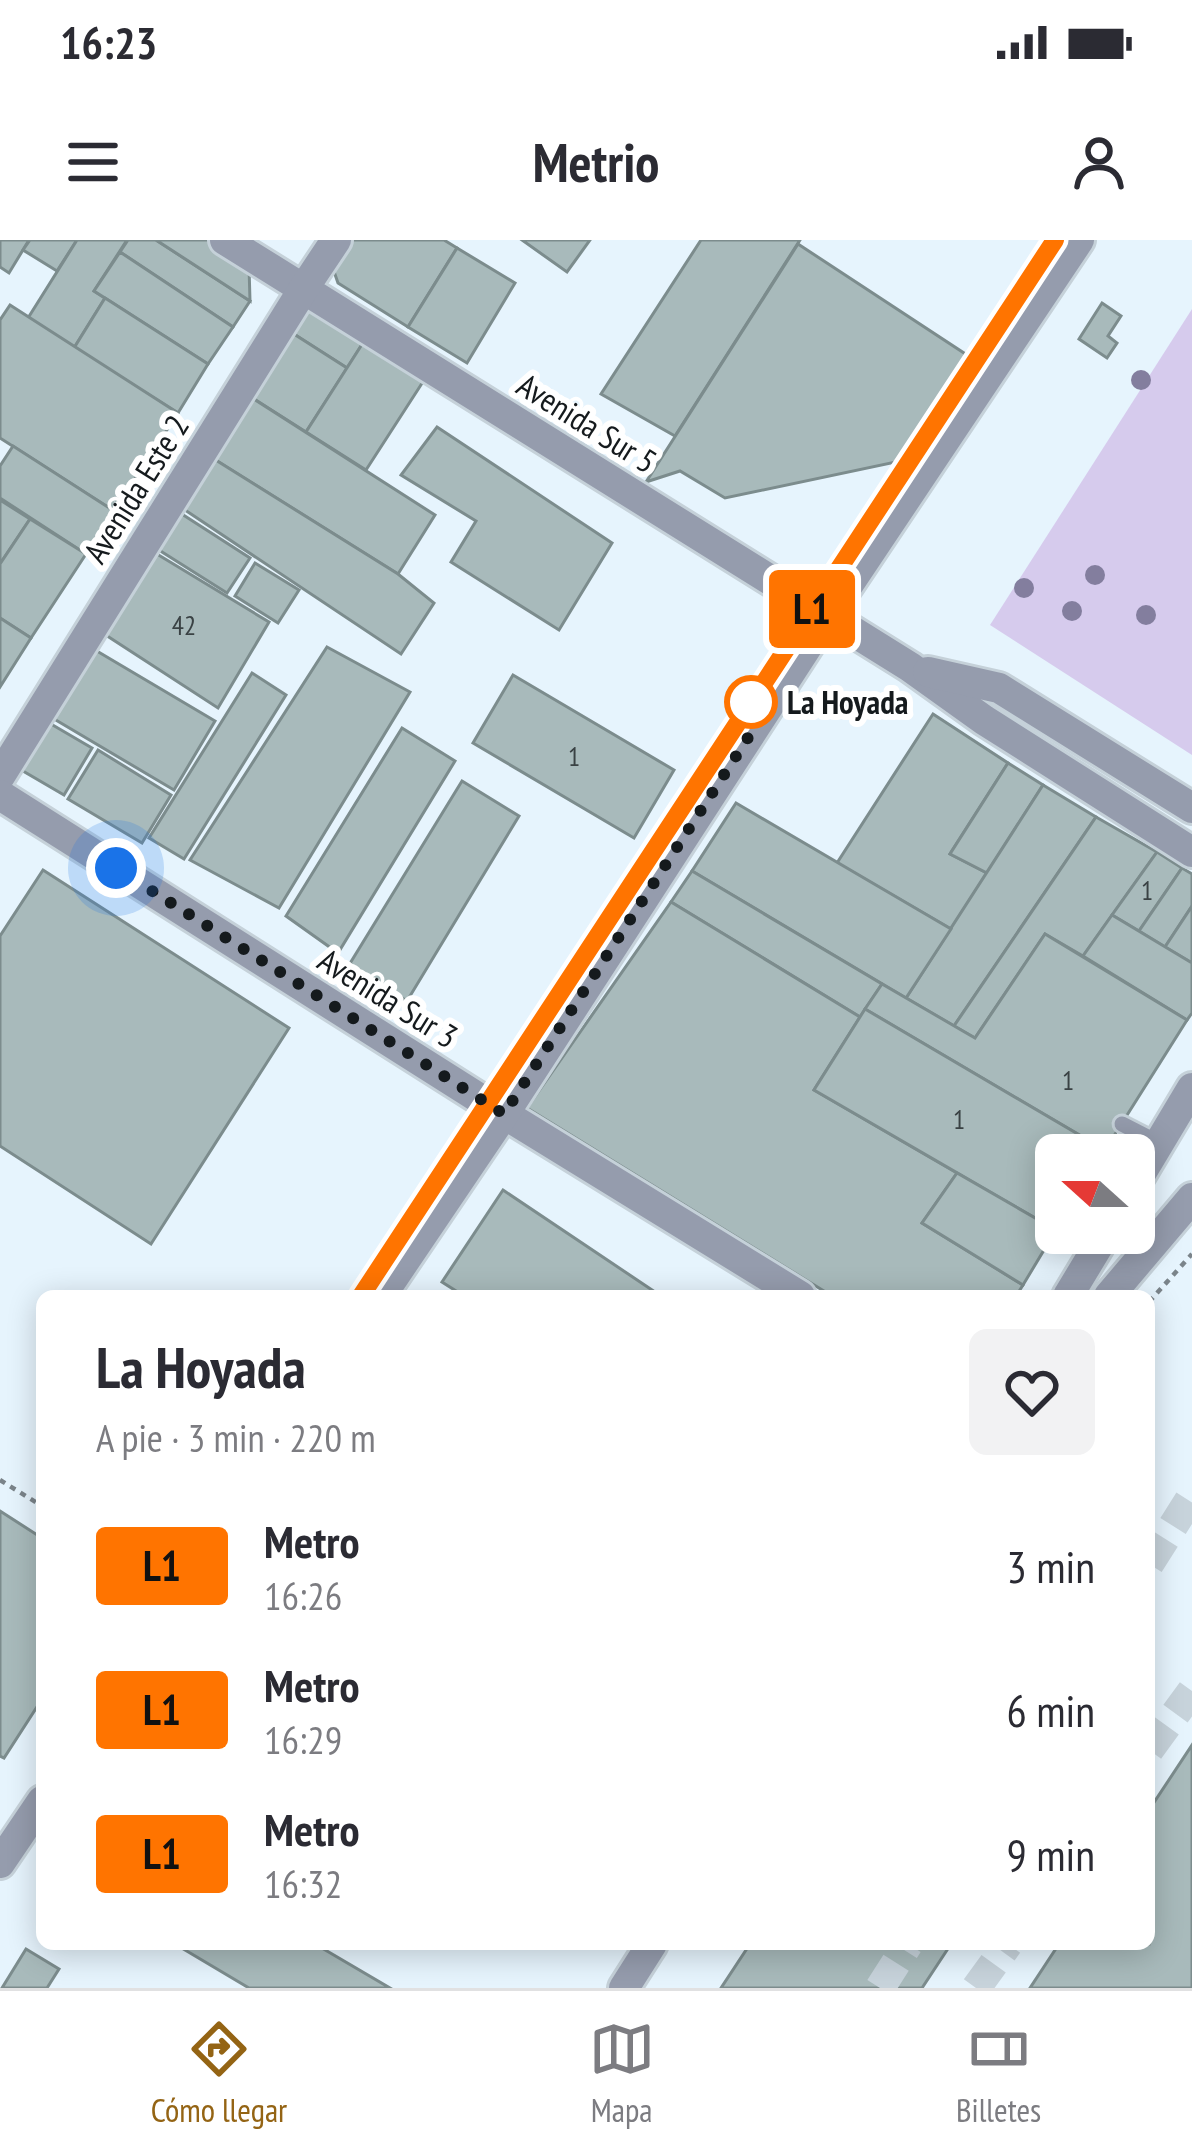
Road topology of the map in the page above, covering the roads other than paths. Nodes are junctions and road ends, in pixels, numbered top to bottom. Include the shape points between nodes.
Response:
1 (225, 240) edge
2 (336, 240) edge
3 (1079, 240) edge
4 (304, 288) junction
5 (828, 616) junction
6 (910, 667) junction
7 (0, 776) edge
8 (0, 795) edge
9 (1192, 808) edge
10 (1192, 852) edge
11 (1192, 1088) edge
12 (504, 1114) junction
13 (1122, 1124) dead end
14 (1159, 1143) junction
15 (1155, 1150) edge
16 (1192, 1198) edge
17 (1093, 1254) edge
18 (385, 1290) edge
19 (801, 1290) edge
20 (1072, 1290) edge
21 (1114, 1290) edge
22 (36, 1810) edge
23 (0, 1863) edge
24 (648, 1950) edge
25 (624, 1988) edge

1 - 4 street, Avenida Sur 5
2 - 4 street, Avenida Este 2
3 - 5 street
4 - 5 street, Avenida Sur 5
4 - 7 street, Avenida Este 2
5 - 6 street, Avenida Sur 5
5 - 12 street
6 - 9 street, Avenida Sur 5 via 999,688
6 - 10 street, Avenida Sur 5 via 1114,816
8 - 12 street, Avenida Sur 3
11 - 14 street
12 - 18 street
12 - 19 street, Avenida Sur 3
13 - 14 lane
14 - 15 street
16 - 21 street
17 - 20 street
22 - 23 street
24 - 25 street

